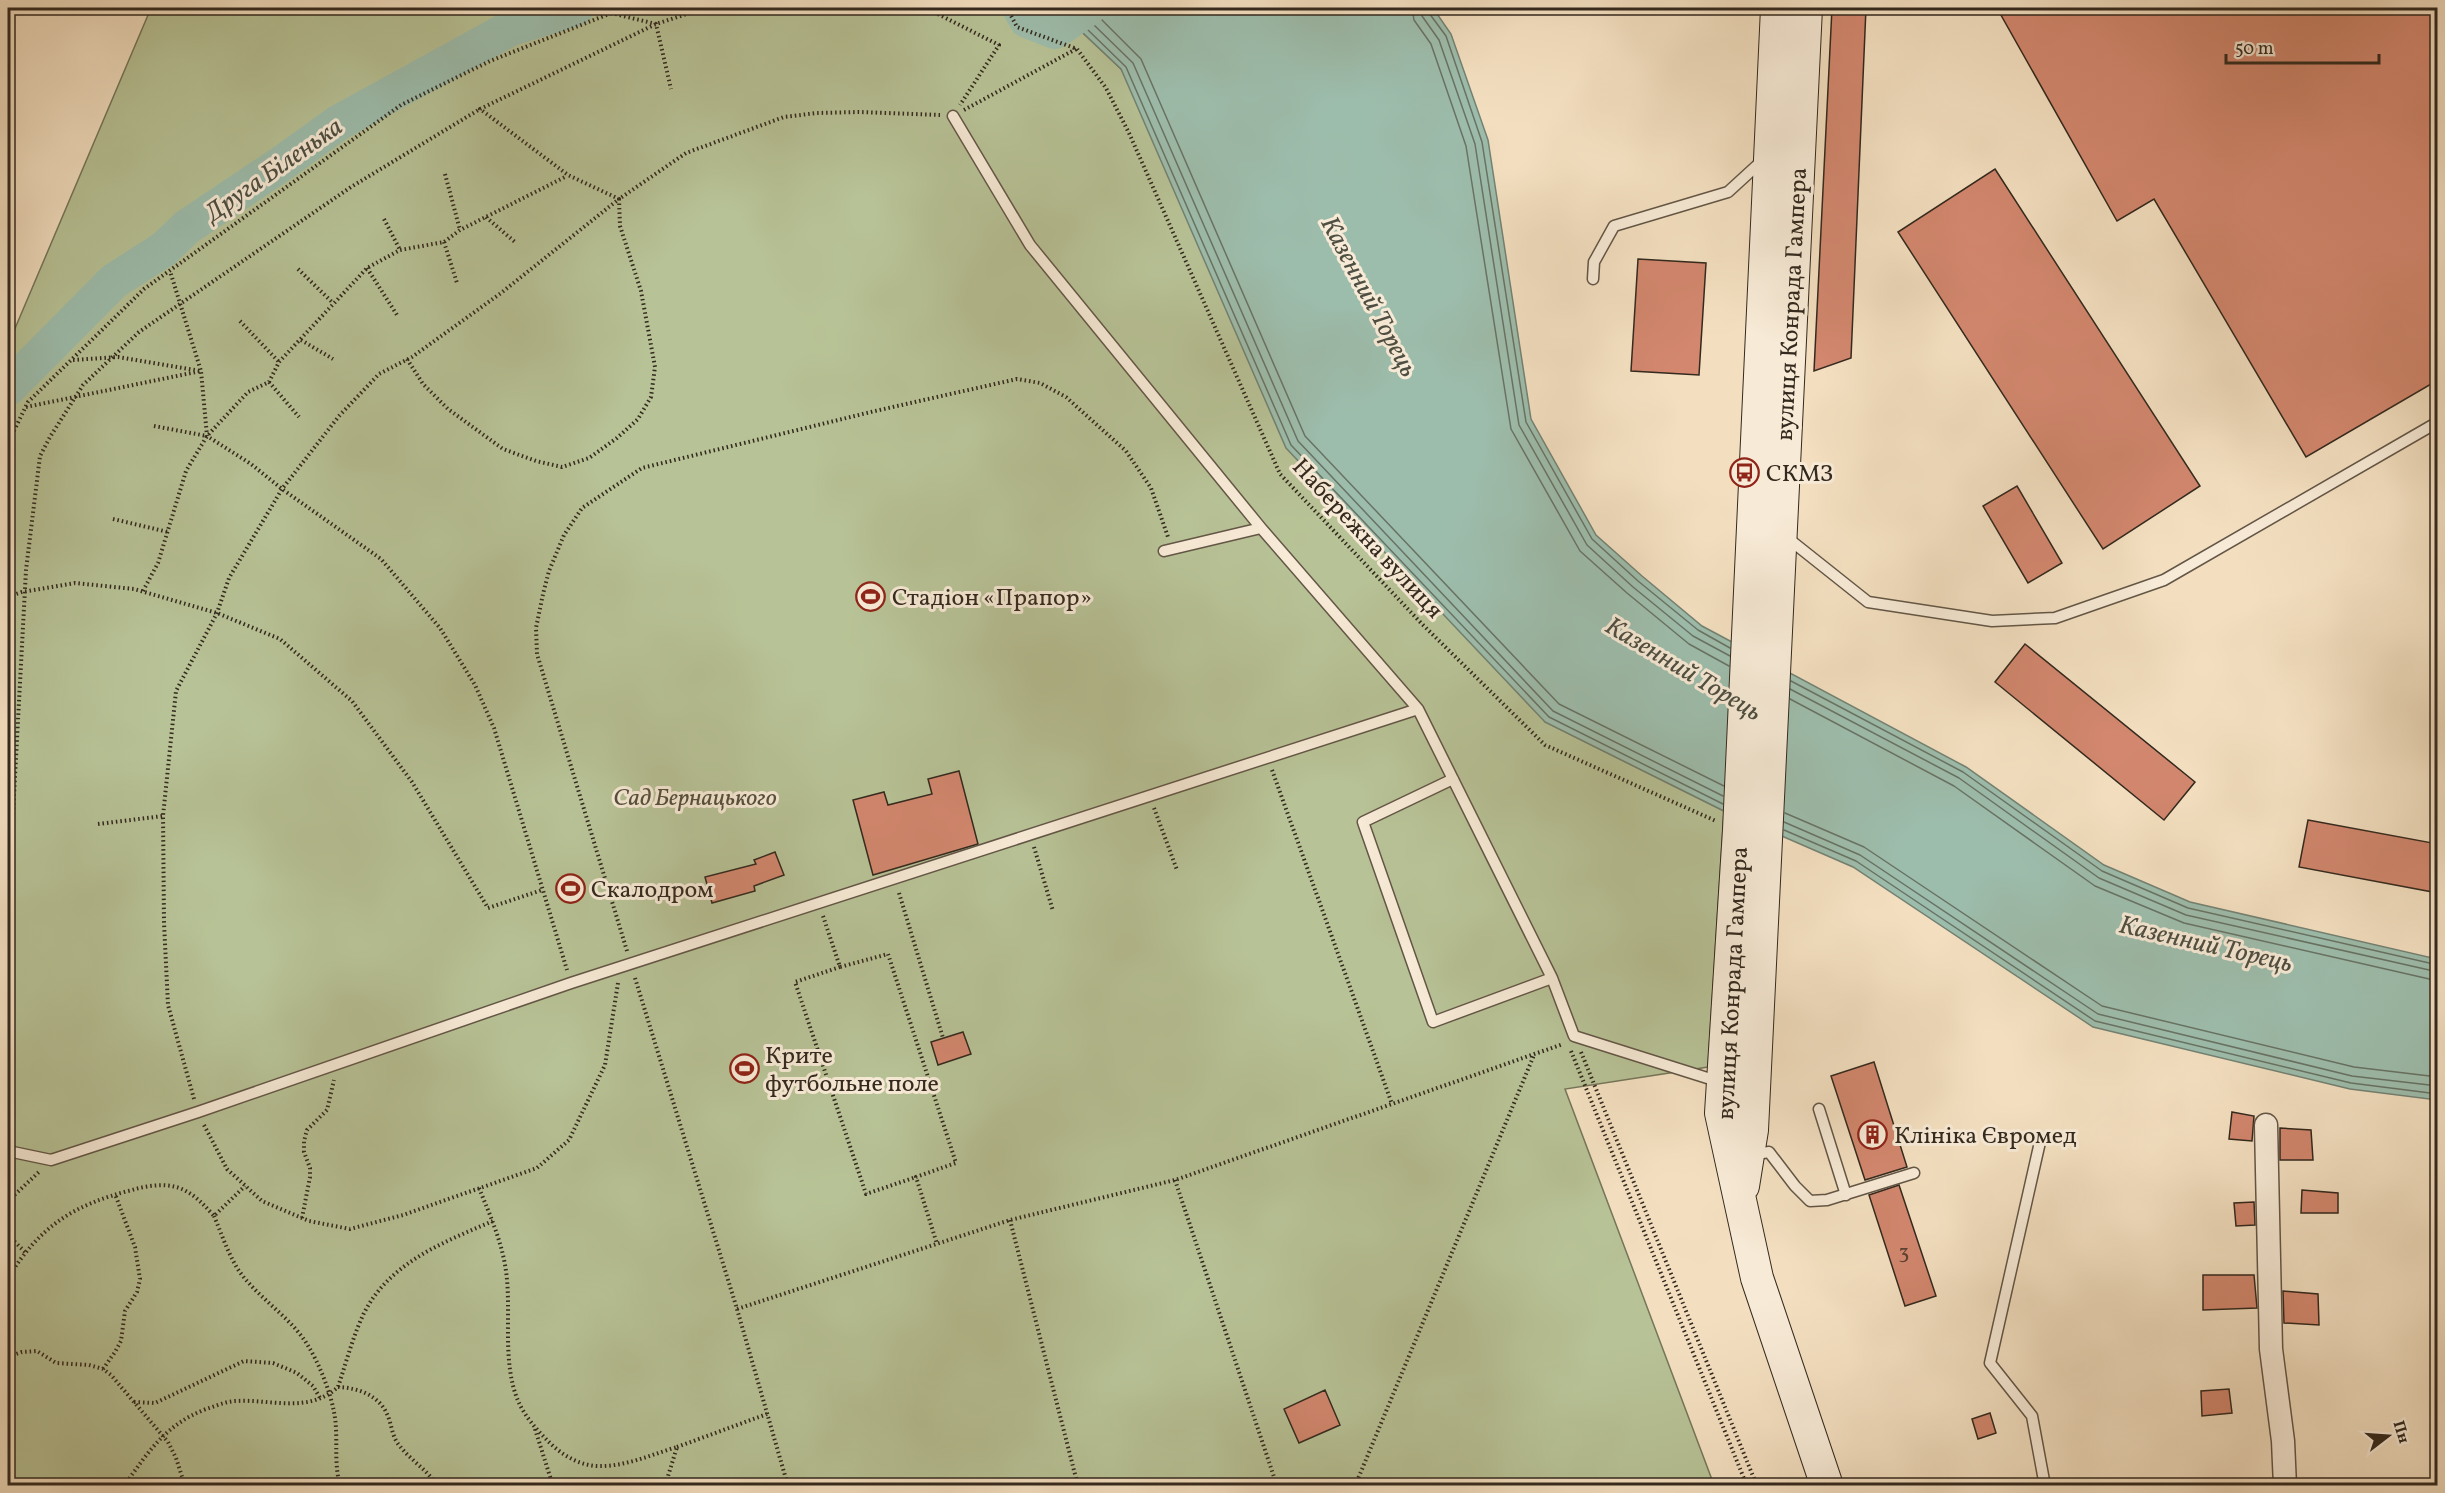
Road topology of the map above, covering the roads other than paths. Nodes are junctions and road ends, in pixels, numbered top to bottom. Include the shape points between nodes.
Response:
1 (1777, 8) edge
2 (1806, 8) edge
3 (953, 116) road end
4 (1786, 153) junction
5 (1593, 279) dead end
6 (2438, 422) edge
7 (1261, 528) junction
8 (1767, 532) junction
9 (1169, 550) road end
10 (1763, 600) junction
11 (1418, 709) junction
12 (1453, 779) junction
13 (1552, 978) junction
14 (1739, 1086) junction
15 (1819, 1109) dead end
16 (2266, 1125) dead end
17 (2040, 1142) dead end
18 (8, 1151) edge
19 (1747, 1156) junction
20 (1914, 1173) dead end
21 (1846, 1195) junction
22 (1740, 1205) junction
23 (1827, 1485) edge
24 (2045, 1485) edge
25 (2285, 1485) edge

1 - 4 main road, вулиця Конрада Гампера
2 - 4 main road, вулиця Конрада Гампера
3 - 7 lane via 1030,245
4 - 5 lane via 1728,192 1614,226 1594,262
4 - 8 main road, вулиця Конрада Гампера
6 - 8 lane via 2164,580 2055,618 1992,621 1868,602
7 - 9 lane
7 - 11 lane
8 - 10 main road, вулиця Конрада Гампера
10 - 14 main road, вулиця Конрада Гампера via 1740,830
10 - 14 main road, вулиця Конрада Гампера via 1765,863
11 - 12 lane
11 - 18 lane via 571,982 51,1160
12 - 13 lane
12 - 13 lane via 1363,822 1433,1022
13 - 14 lane via 1574,1036
14 - 19 main road, вулиця Конрада Гампера via 1751,1139
14 - 22 main road, вулиця Конрада Гампера via 1721,1113
15 - 21 lane
16 - 25 street via 2271,1349
17 - 24 lane via 1990,1363 2032,1416
19 - 21 lane via 1769,1152 1810,1201
19 - 22 main road, вулиця Конрада Гампера
20 - 21 lane
22 - 23 main road, вулиця Конрада Гампера via 1757,1278

